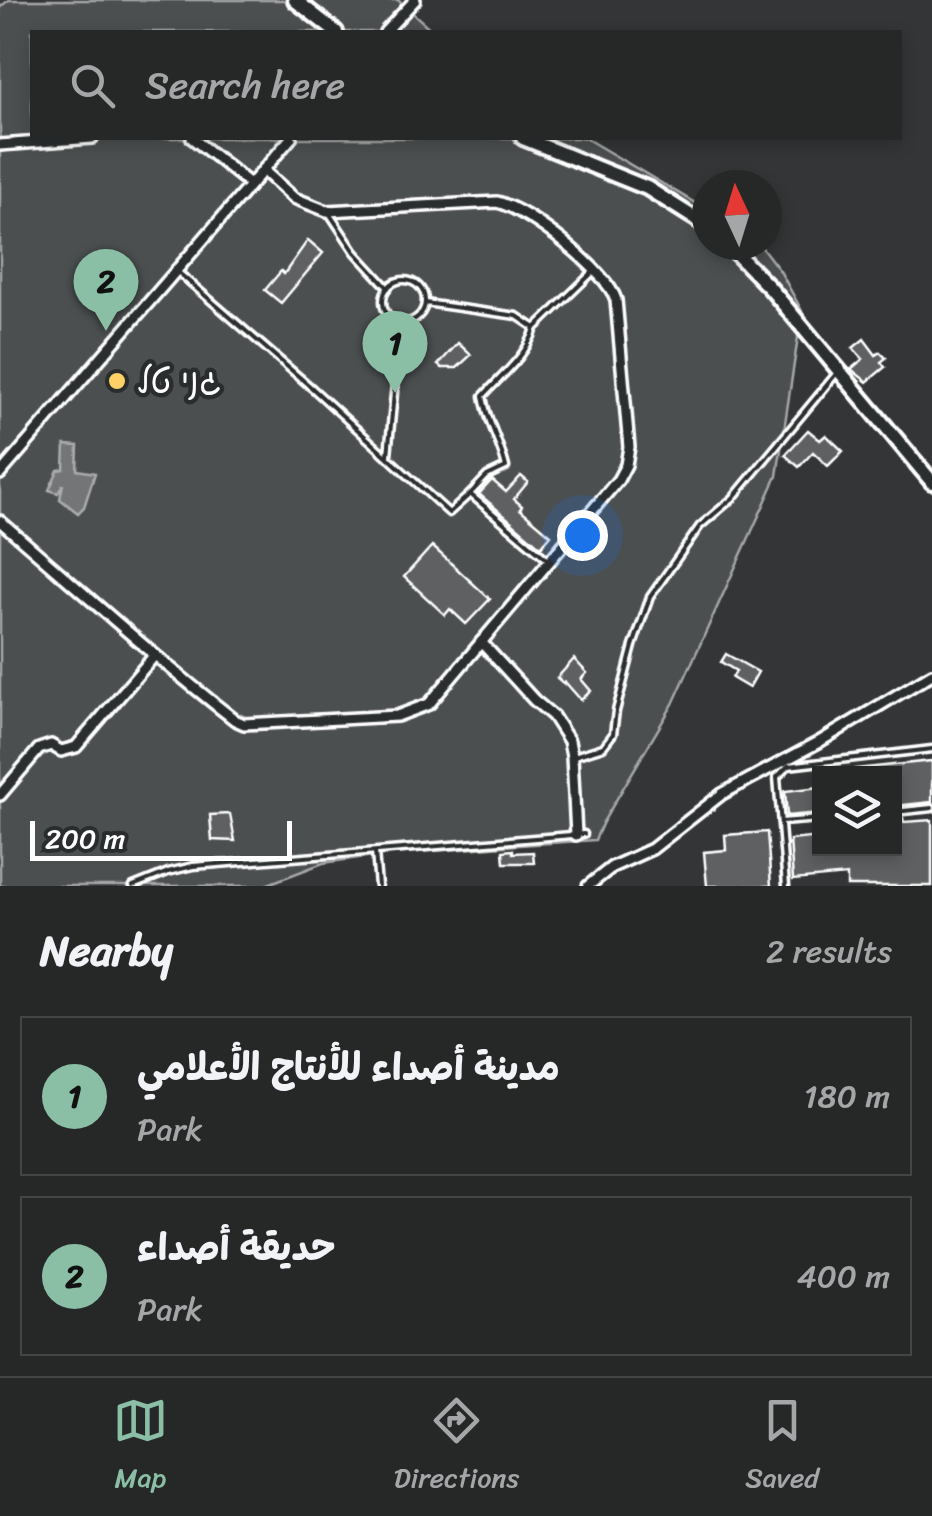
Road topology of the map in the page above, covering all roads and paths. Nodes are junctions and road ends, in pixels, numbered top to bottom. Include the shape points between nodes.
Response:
1 (294, 0) edge
2 (416, 0) edge
3 (333, 30) edge
4 (387, 30) edge
5 (61, 140) edge
6 (195, 140) edge
7 (289, 140) edge
8 (528, 140) edge
9 (0, 144) edge
10 (263, 170) junction
11 (250, 184) junction
12 (326, 210) junction
13 (692, 216) edge
14 (743, 260) edge
15 (176, 270) junction
16 (594, 271) junction
17 (388, 288) junction
18 (425, 303) junction
19 (401, 321) junction
20 (535, 328) junction
21 (838, 370) junction
22 (388, 456) junction
23 (0, 474) edge
24 (932, 482) edge
25 (470, 494) junction
26 (0, 521) edge
27 (549, 561) junction
28 (481, 642) junction
29 (154, 656) junction
30 (932, 674) edge
31 (932, 749) edge
32 (572, 756) junction
33 (0, 795) edge
34 (932, 808) edge
35 (902, 811) edge
36 (812, 819) edge
37 (781, 822) junction
38 (580, 834) joint
39 (375, 852) junction
40 (133, 886) edge
41 (378, 886) edge
42 (588, 886) edge
43 (786, 886) edge

1 - 3 main road
2 - 4 street
5 - 9 street
6 - 11 street
7 - 10 street
8 - 13 main road via 647,188
10 - 11 street
10 - 12 street via 294,198
11 - 15 street
12 - 16 street via 511,205
12 - 17 lane
14 - 21 main road
15 - 22 lane
15 - 23 street
16 - 20 lane
16 - 27 street via 616,300 628,457 618,480
17 - 18 lane via 399,280 412,282
17 - 19 lane via 384,308
18 - 19 lane via 414,319
18 - 20 lane via 517,316
19 - 22 lane
20 - 25 lane via 521,355 483,396 506,466
21 - 24 main road
21 - 32 lane via 732,498 700,526 650,596 614,734 603,747
22 - 25 lane via 449,512
25 - 27 lane
26 - 29 street
27 - 28 street
28 - 29 street via 421,709 244,724
28 - 32 street via 554,716
29 - 33 street via 76,746 39,750
30 - 42 street via 722,794 652,849
31 - 37 lane via 788,766 778,777
32 - 38 street
34 - 35 lane
36 - 37 lane
37 - 43 lane
38 - 39 lane
39 - 40 lane via 193,866
39 - 41 lane

